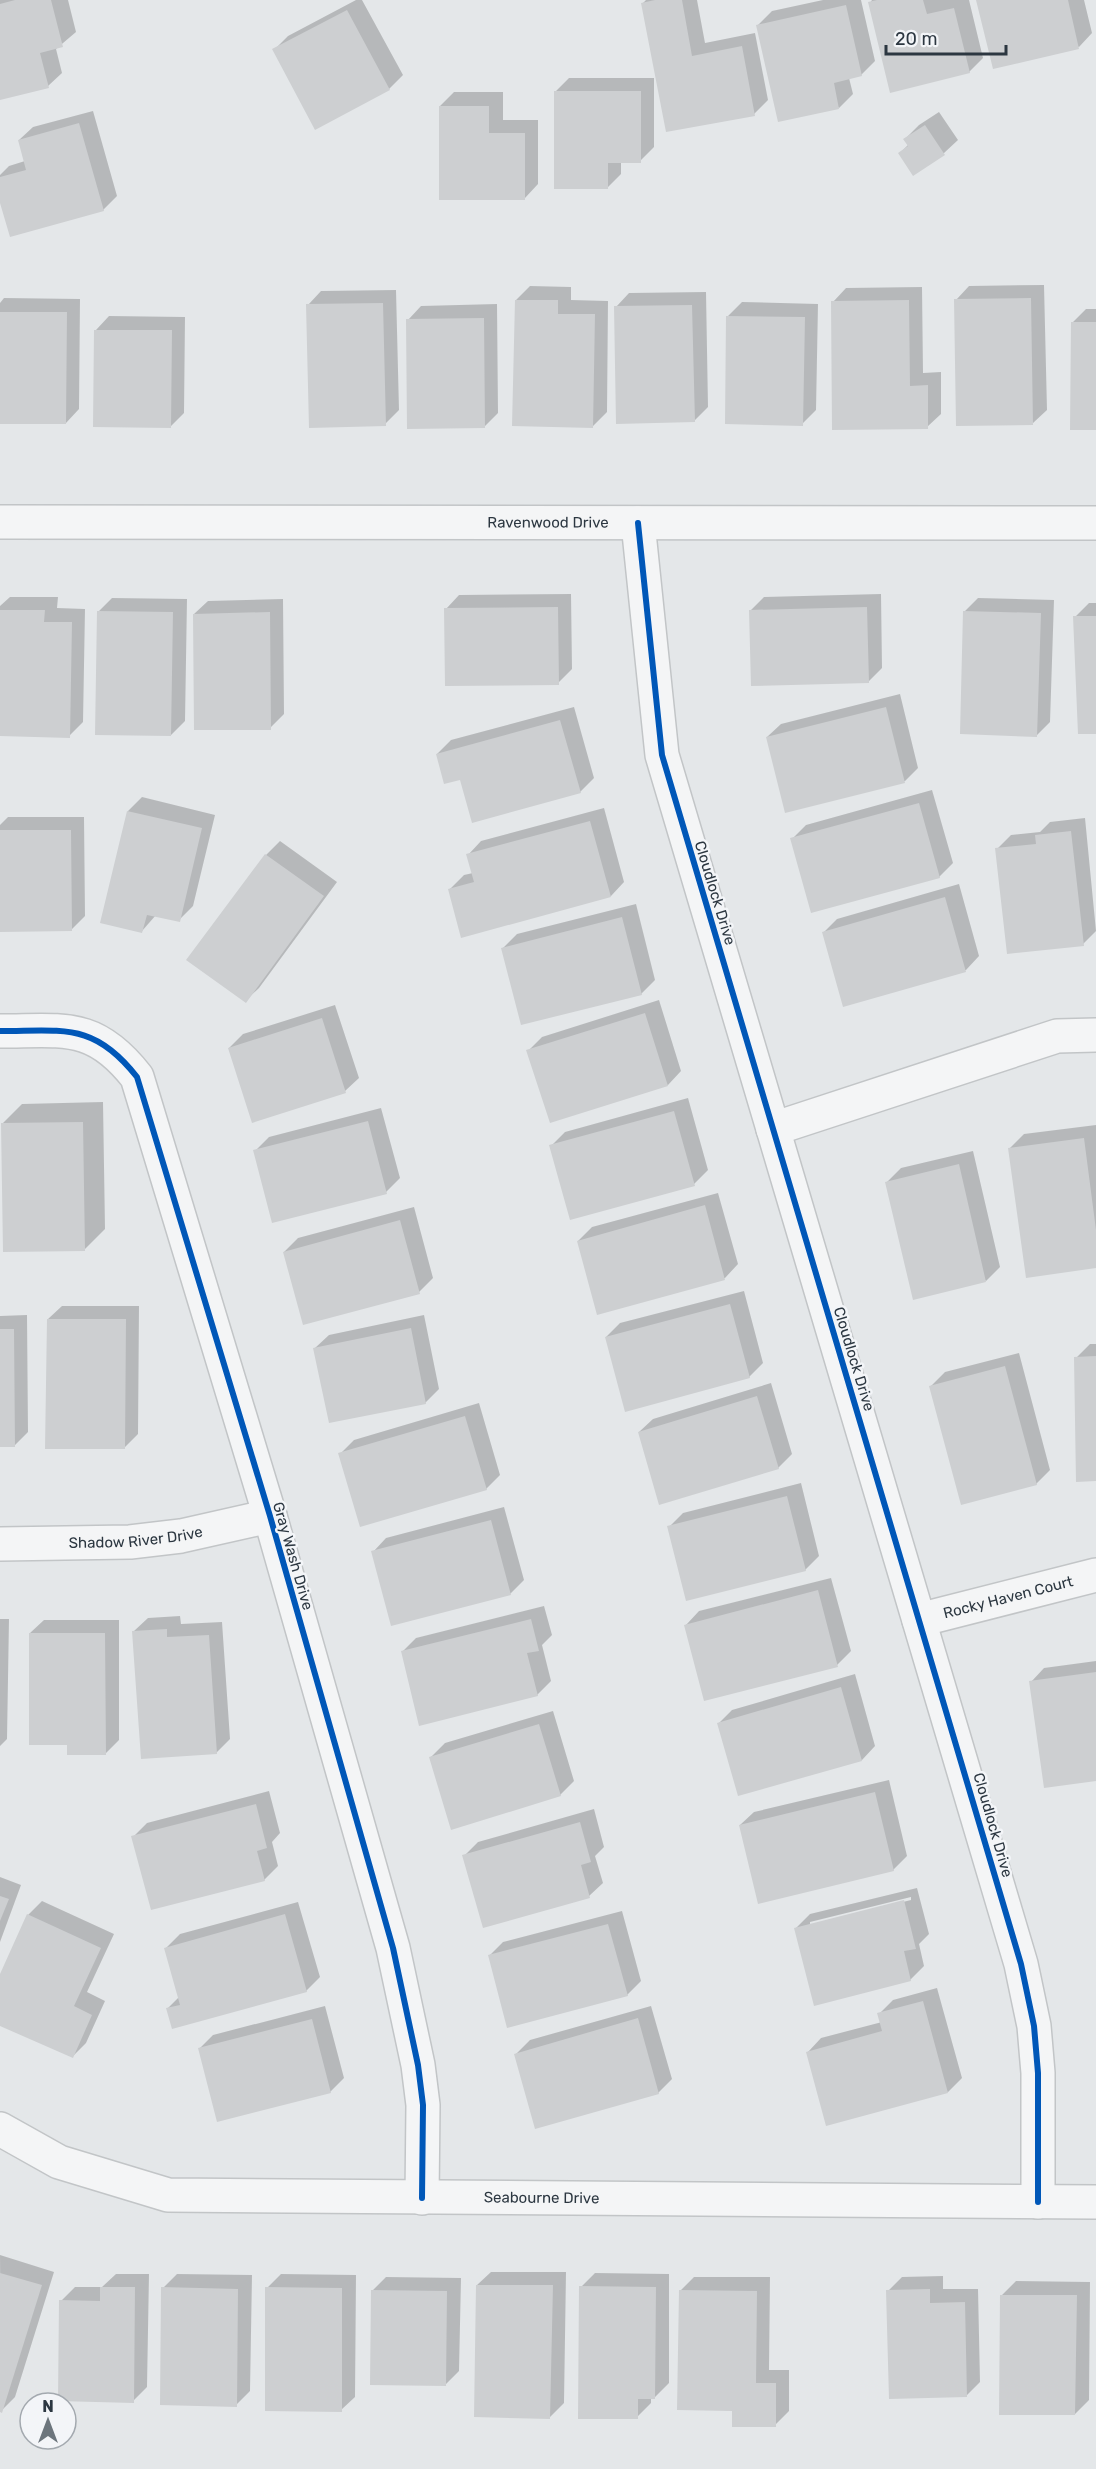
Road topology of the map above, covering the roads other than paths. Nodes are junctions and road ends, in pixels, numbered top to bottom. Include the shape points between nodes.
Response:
1 (0, 522) edge
2 (638, 523) junction
3 (1096, 523) edge
4 (0, 1031) edge
5 (1096, 1035) edge
6 (773, 1129) junction
7 (270, 1516) junction
8 (0, 1544) edge
9 (1096, 1575) edge
10 (919, 1620) junction
11 (0, 2129) edge
12 (422, 2198) junction
13 (1038, 2202) junction
14 (1096, 2202) edge

1 - 2 street, Ravenwood Drive
2 - 3 street, Ravenwood Drive
2 - 6 street, Cloudlock Drive via 662,755
4 - 7 street, Gray Wash Drive via 87,1035 122,1057 137,1077
5 - 6 street via 1058,1036
6 - 10 street, Cloudlock Drive
7 - 8 street, Shadow River Drive via 181,1536 130,1542
7 - 12 street, Gray Wash Drive via 393,1947 423,2104
9 - 10 street, Rocky Haven Court
10 - 13 street, Cloudlock Drive via 1030,2006 1038,2073
11 - 12 street, Seabourne Drive via 59,2162 168,2195
12 - 13 street, Seabourne Drive
13 - 14 street, Seabourne Drive

